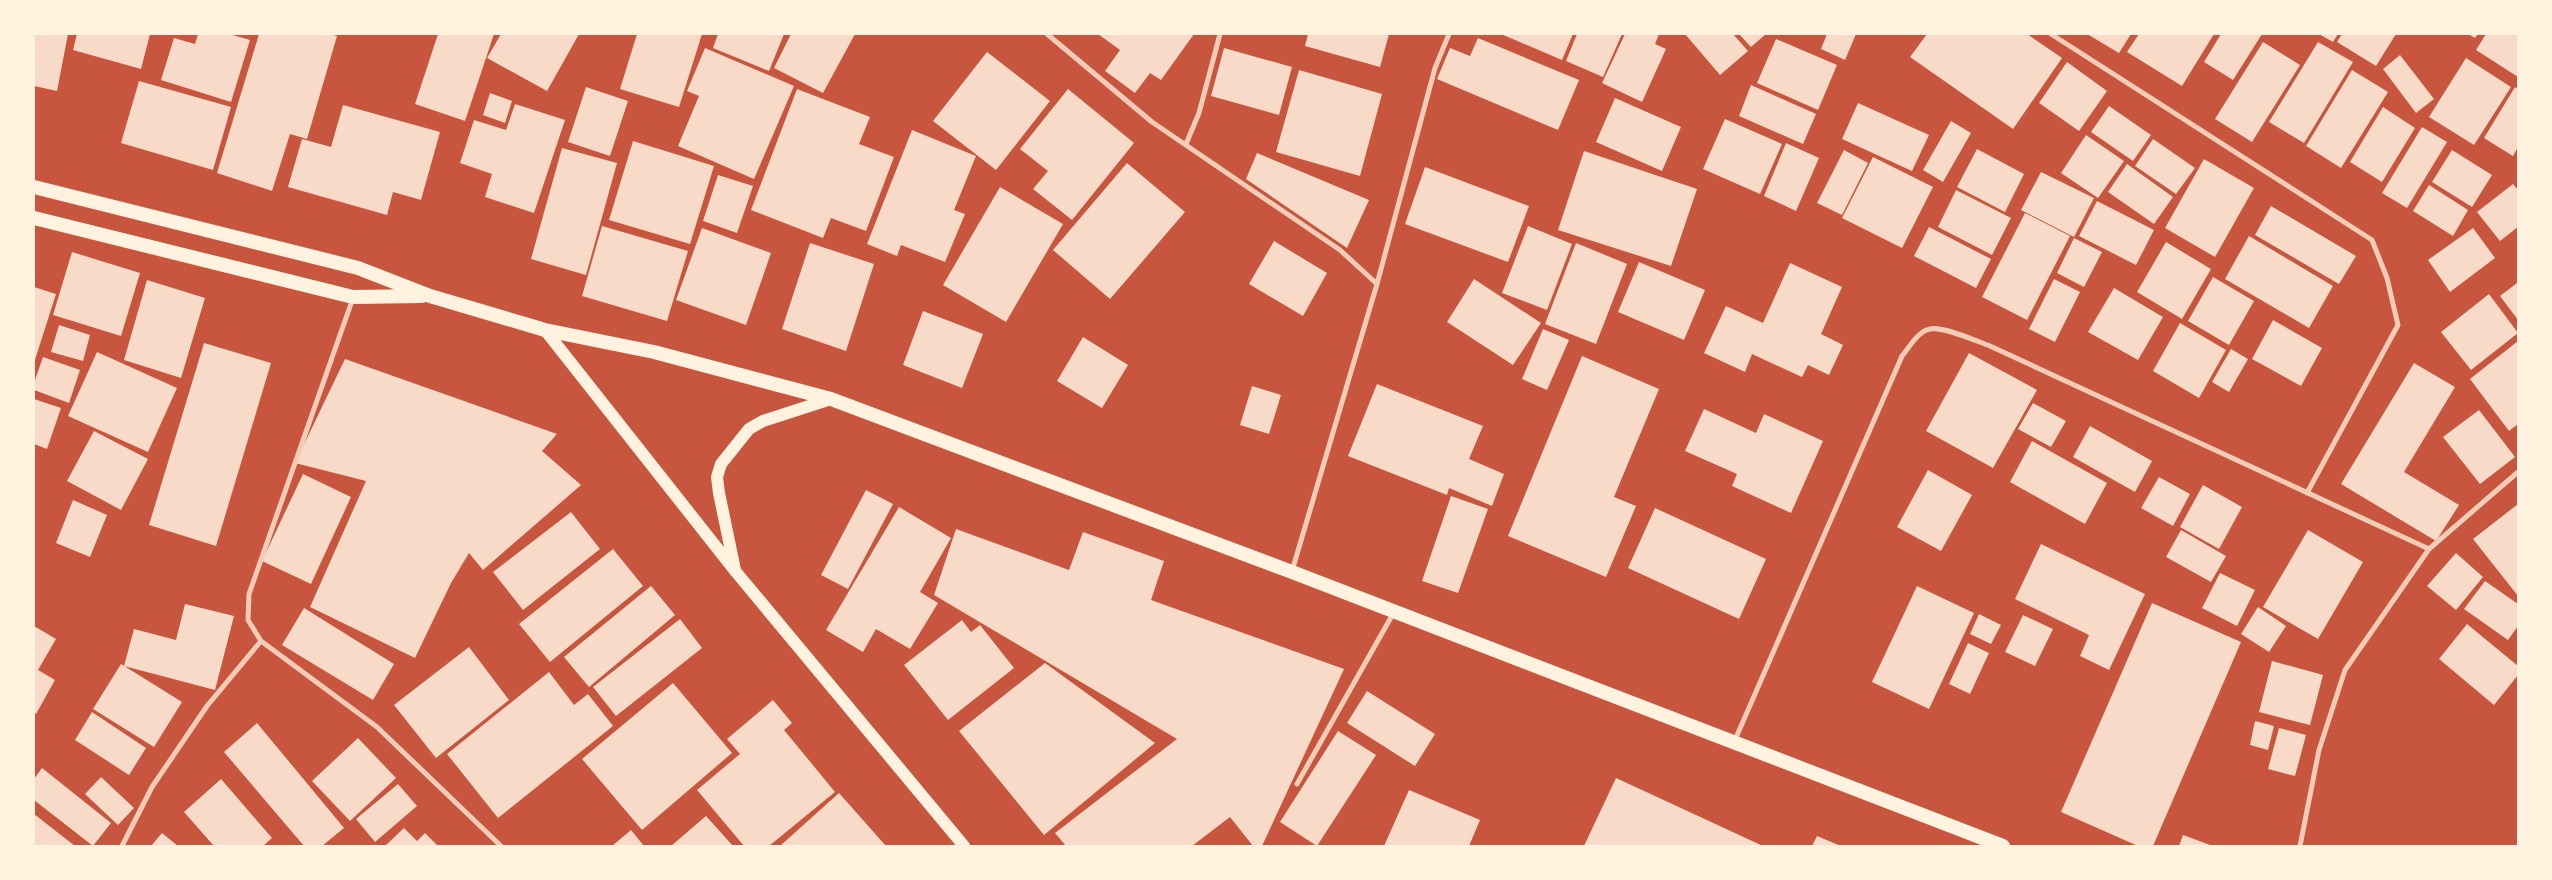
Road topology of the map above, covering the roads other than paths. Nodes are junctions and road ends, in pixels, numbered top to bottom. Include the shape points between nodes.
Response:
1 (1047, 34) edge
2 (1220, 34) edge
3 (1448, 34) edge
4 (2052, 34) edge
5 (1186, 144) junction
6 (34, 187) edge
7 (34, 218) edge
8 (1377, 284) junction
9 (430, 296) junction
10 (353, 297) junction
11 (545, 330) junction
12 (831, 399) junction
13 (2518, 472) edge
14 (2307, 493) junction
15 (2429, 549) junction
16 (736, 572) junction
17 (1292, 572) junction
18 (1394, 612) junction
19 (261, 641) junction
20 (1733, 743) junction
21 (1297, 784) dead end
22 (122, 846) edge
23 (501, 846) edge
24 (964, 846) edge
25 (2003, 846) edge
26 (2300, 846) edge

1 - 5 street via 1152,122
2 - 5 street via 1199,113
3 - 8 street
4 - 14 street via 2372,240 2387,278 2398,324
5 - 8 street via 1340,250
6 - 9 highway via 358,268
7 - 10 highway
8 - 17 street
9 - 10 highway
9 - 11 highway
10 - 19 street via 249,594 248,620
11 - 12 highway via 654,352
11 - 16 main road
12 - 16 main road via 763,420 749,429 721,464 717,477 719,493
12 - 17 highway
13 - 15 street
14 - 15 street
14 - 20 street via 1990,346 1930,329 1920,334 1902,356
15 - 26 street via 2345,670 2319,750
16 - 24 main road
17 - 18 highway
18 - 20 highway
18 - 21 street
19 - 22 street via 207,706 152,787
19 - 23 street via 377,727
20 - 25 highway

